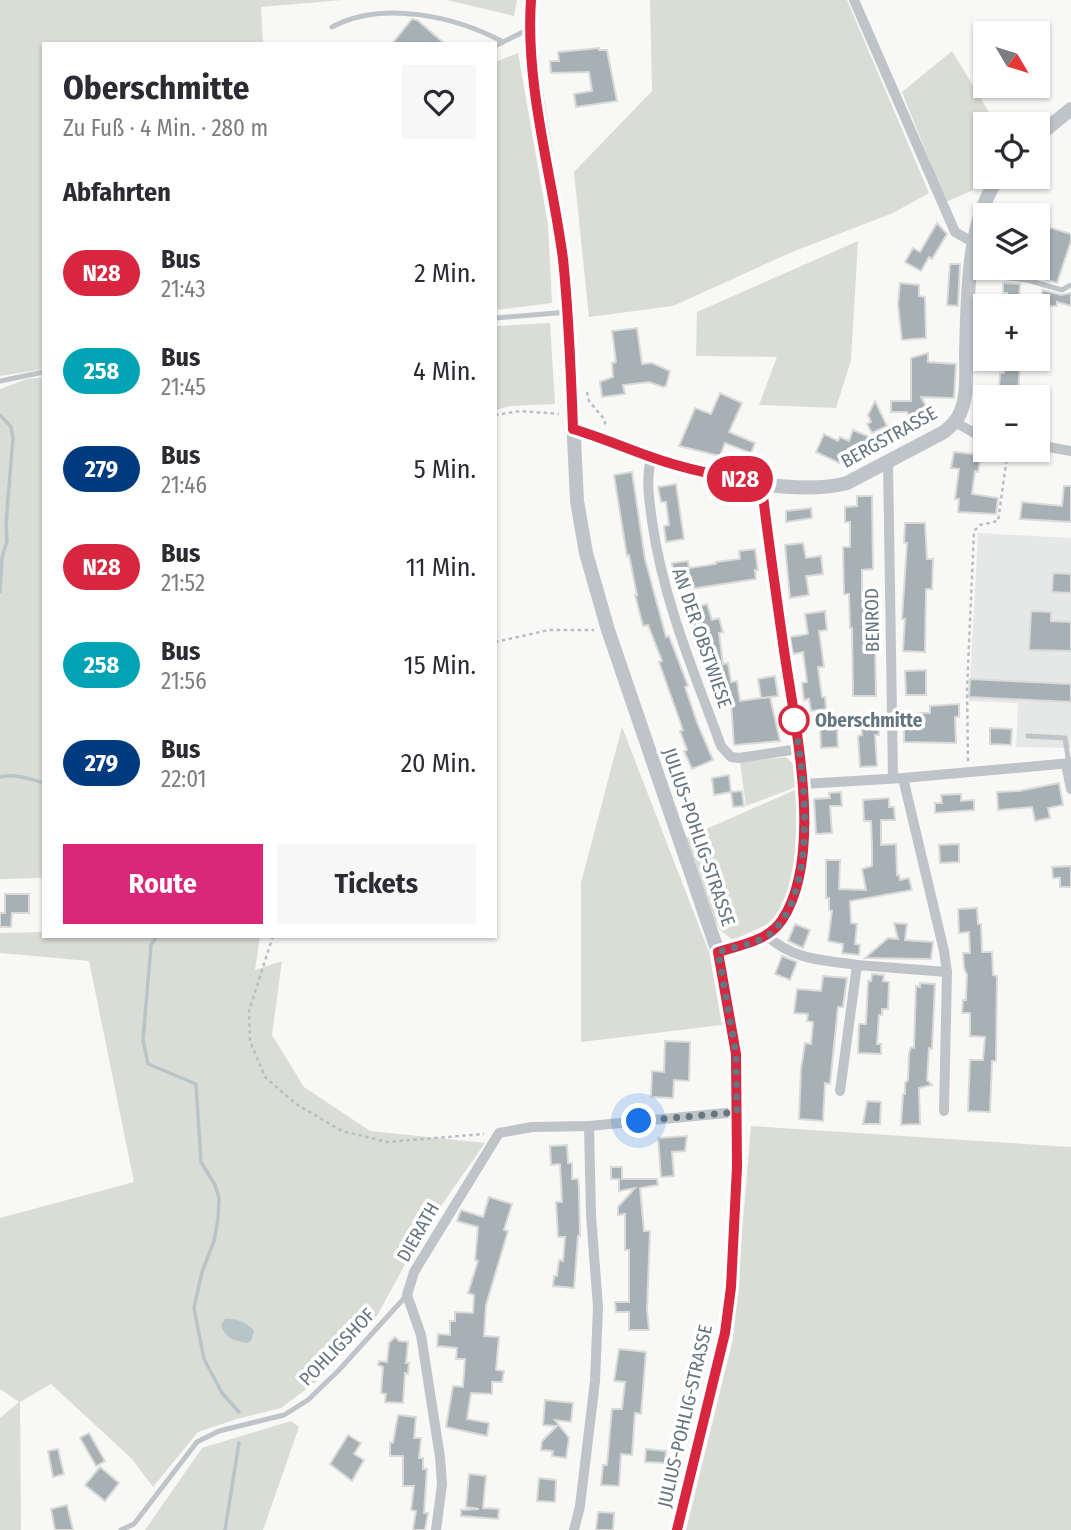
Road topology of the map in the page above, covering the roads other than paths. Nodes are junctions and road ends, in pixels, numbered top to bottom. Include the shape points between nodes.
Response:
1 (531, 0) edge
2 (854, 0) edge
3 (332, 27) dead end
4 (530, 29) junction
5 (503, 42) junction
6 (497, 45) edge
7 (1071, 109) edge
8 (1050, 126) edge
9 (973, 242) edge
10 (973, 251) edge
11 (970, 274) junction
12 (1071, 285) edge
13 (497, 318) edge
14 (568, 319) junction
15 (42, 372) edge
16 (0, 382) edge
17 (955, 422) junction
18 (573, 423) junction
19 (973, 432) edge
20 (1050, 447) edge
21 (1071, 451) edge
22 (651, 457) junction
23 (888, 462) junction
24 (764, 484) junction
25 (1028, 736) dead end
26 (798, 749) junction
27 (1069, 764) edge
28 (898, 778) junction
29 (804, 784) junction
30 (1071, 789) edge
31 (767, 936) junction
32 (718, 952) junction
33 (857, 964) junction
34 (947, 972) junction
35 (840, 1091) dead end
36 (944, 1111) dead end
37 (737, 1112) junction
38 (589, 1126) junction
39 (407, 1295) junction
40 (121, 1530) edge
41 (436, 1530) edge
42 (574, 1530) edge
43 (677, 1530) edge

1 - 4 street, JULIUS-POHLIG-STRASSE
2 - 9 street via 955,232
3 - 5 lane via 366,13 414,9
4 - 5 lane
4 - 14 street, JULIUS-POHLIG-STRASSE
5 - 6 lane
7 - 8 street
10 - 11 street, BERGSTRASSE
11 - 12 lane via 1027,280 1062,290
11 - 17 street, BERGSTRASSE via 965,387
13 - 14 lane
14 - 18 street, JULIUS-POHLIG-STRASSE
15 - 16 lane
17 - 19 street
17 - 23 street, BERGSTRASSE
18 - 22 street, BERGSTRASSE
18 - 32 street, JULIUS-POHLIG-STRASSE via 577,501 586,553
20 - 21 street
22 - 24 street, BERGSTRASSE
22 - 26 street, AN DER OBSTWIESE via 647,486 665,589 721,746 731,757 739,758
23 - 24 street, BERGSTRASSE via 832,487
23 - 28 street, BENROD
24 - 26 street
25 - 27 lane via 1065,738
26 - 29 street
27 - 28 street
27 - 30 street
28 - 29 street
28 - 34 street
29 - 31 street via 803,865 795,895
31 - 32 street
31 - 33 street via 782,950 801,956
32 - 37 street, JULIUS-POHLIG-STRASSE via 734,1040
33 - 34 street
33 - 35 street
34 - 36 street
37 - 38 street
37 - 43 street, JULIUS-POHLIG-STRASSE via 725,1333
38 - 39 street, DIERATH via 499,1133 414,1272
38 - 42 street via 598,1307 596,1368
39 - 40 lane, POHLIGSHOF via 308,1401 284,1415 219,1431 197,1442 134,1524
39 - 41 street via 421,1335 440,1457

